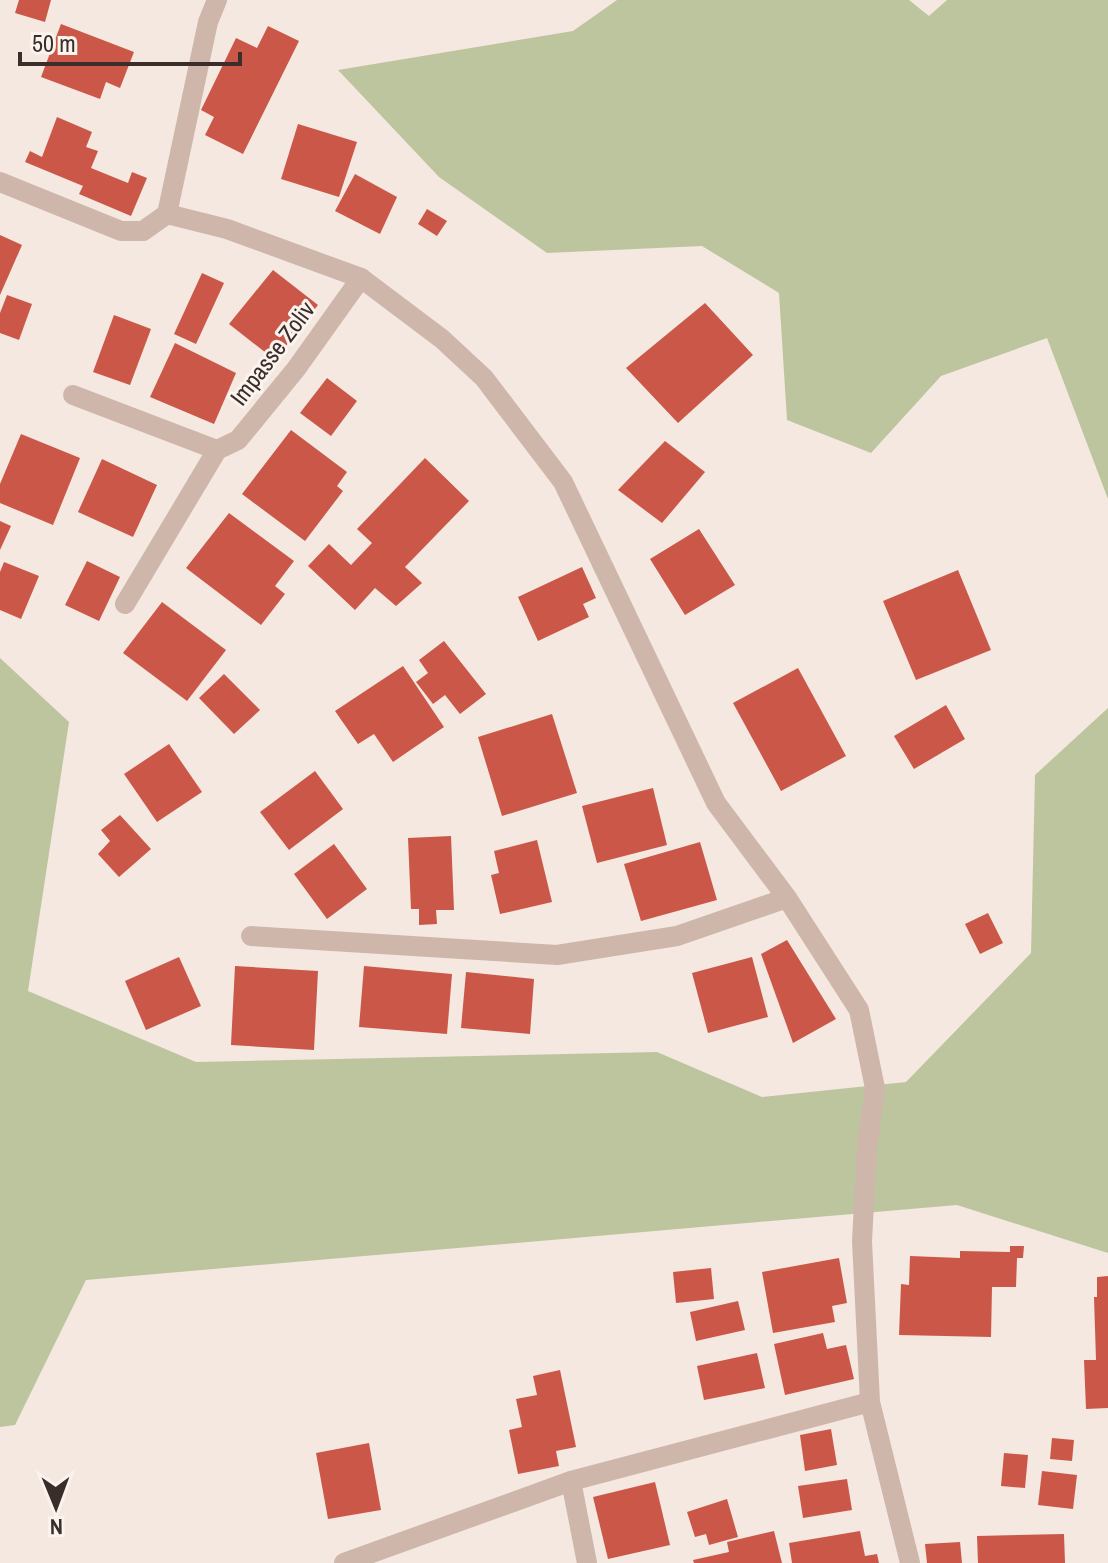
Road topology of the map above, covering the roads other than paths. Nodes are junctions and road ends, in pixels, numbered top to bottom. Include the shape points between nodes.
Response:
1 (217, 0) edge
2 (0, 182) edge
3 (167, 214) junction
4 (361, 278) junction
5 (73, 395) dead end
6 (217, 450) junction
7 (125, 604) dead end
8 (787, 898) junction
9 (251, 936) dead end
10 (870, 1402) junction
11 (571, 1481) junction
12 (344, 1563) edge
13 (587, 1563) edge
14 (910, 1563) edge

1 - 3 street
2 - 3 street via 121,231 143,231
3 - 4 street via 227,229
4 - 6 street, Impasse Zoliv via 238,440
4 - 8 street via 484,378 563,482 716,803
5 - 6 street
6 - 7 street, Impasse Zoliv
8 - 9 street via 677,936 557,955
8 - 10 street via 859,1010 875,1088 862,1241
10 - 11 street
10 - 14 street
11 - 12 street
11 - 13 street

